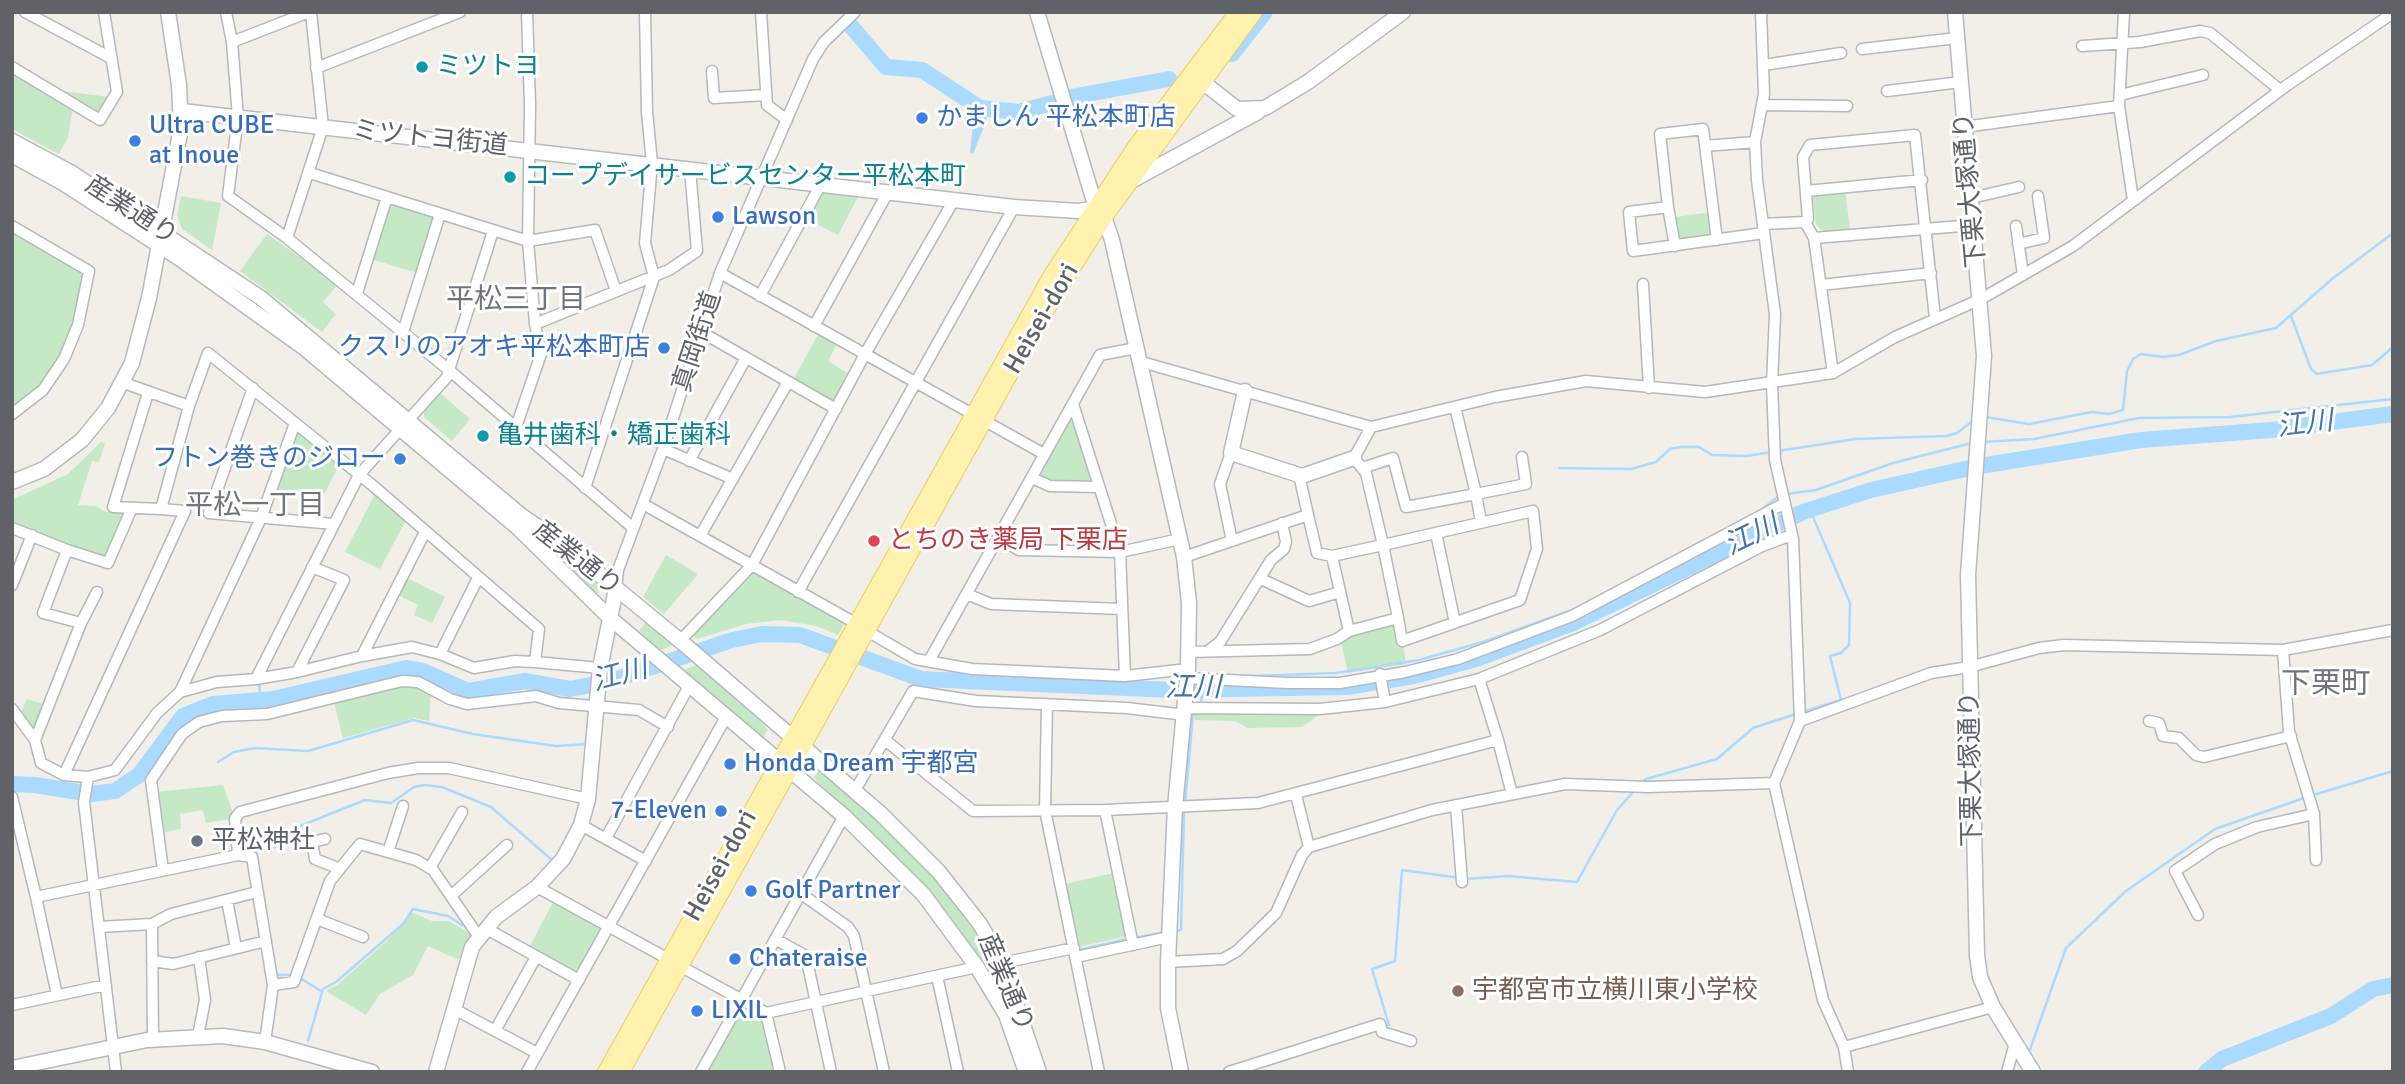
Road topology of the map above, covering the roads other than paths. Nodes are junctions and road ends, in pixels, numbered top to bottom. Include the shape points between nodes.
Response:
1 (25, 12) edge
2 (104, 12) edge
3 (168, 12) edge
4 (226, 12) edge
5 (310, 12) edge
6 (460, 12) edge
7 (527, 12) edge
8 (645, 12) edge
9 (761, 12) edge
10 (855, 12) edge
11 (1037, 12) edge
12 (1238, 12) edge
13 (1254, 12) edge
14 (1761, 12) edge
15 (1955, 12) edge
16 (2124, 12) edge
17 (2368, 12) edge
18 (1395, 15) edge
19 (46, 17) edge
20 (2388, 18) edge
21 (1957, 38) junction
22 (232, 42) junction
23 (2123, 43) junction
24 (2082, 46) dead end
25 (1863, 48) dead end
26 (1841, 53) dead end
27 (111, 58) junction
28 (1764, 65) junction
29 (12, 67) edge
30 (316, 68) junction
31 (712, 71) dead end
32 (2203, 75) dead end
33 (1196, 77) junction
34 (1961, 82) junction
35 (2280, 90) junction
36 (1887, 92) dead end
37 (766, 95) junction
38 (2120, 100) junction
39 (1763, 105) junction
40 (1847, 106) dead end
41 (1265, 108) junction
42 (182, 111) junction
43 (238, 117) junction
44 (787, 120) junction
45 (323, 127) junction
46 (1964, 127) junction
47 (12, 141) edge
48 (1755, 142) junction
49 (1705, 146) junction
50 (527, 150) junction
51 (12, 155) edge
52 (652, 163) junction
53 (690, 169) junction
54 (310, 173) junction
55 (762, 177) junction
56 (1922, 180) junction
57 (1129, 182) junction
58 (821, 184) junction
59 (2019, 187) dead end
60 (1806, 191) junction
61 (888, 192) junction
62 (2038, 196) dead end
63 (387, 197) junction
64 (1971, 198) junction
65 (954, 200) junction
66 (2133, 200) junction
67 (1668, 206) junction
68 (1014, 207) junction
69 (1100, 213) junction
70 (440, 214) junction
71 (1805, 222) junction
72 (1974, 225) junction
73 (12, 226) edge
74 (2016, 226) dead end
75 (1764, 229) junction
76 (1926, 229) junction
77 (163, 230) junction
78 (493, 231) junction
79 (1814, 238) junction
80 (287, 239) junction
81 (1717, 240) junction
82 (528, 242) junction
83 (2018, 244) junction
84 (159, 245) junction
85 (1675, 246) junction
86 (720, 273) junction
87 (1930, 273) junction
88 (2023, 275) junction
89 (654, 276) junction
90 (1643, 284) dead end
91 (1821, 285) junction
92 (616, 291) junction
93 (356, 293) junction
94 (760, 296) junction
95 (1981, 299) junction
96 (1935, 318) junction
97 (535, 324) junction
98 (814, 326) junction
99 (403, 332) junction
100 (703, 333) junction
101 (865, 354) junction
102 (1137, 354) junction
103 (746, 358) junction
104 (449, 370) junction
105 (1833, 373) junction
106 (788, 382) junction
107 (915, 382) junction
108 (124, 383) junction
109 (1772, 384) junction
110 (253, 388) junction
111 (1649, 388) junction
112 (1245, 391) junction
113 (148, 393) junction
114 (1073, 404) junction
115 (189, 406) junction
116 (1455, 407) junction
117 (836, 409) junction
118 (12, 414) edge
119 (978, 417) junction
120 (295, 423) junction
121 (405, 423) junction
122 (516, 427) junction
123 (1371, 427) junction
124 (663, 449) junction
125 (1231, 453) junction
126 (1044, 454) junction
127 (1522, 457) dead end
128 (689, 461) junction
129 (1358, 463) junction
130 (359, 475) junction
131 (1299, 475) junction
132 (1032, 478) junction
133 (733, 479) junction
134 (12, 482) edge
135 (1099, 487) junction
136 (586, 488) junction
137 (1476, 494) junction
138 (643, 504) junction
139 (1786, 504) junction
140 (132, 508) junction
141 (161, 509) junction
142 (185, 511) junction
143 (209, 513) junction
144 (1308, 515) junction
145 (261, 518) junction
146 (1481, 522) junction
147 (1283, 523) junction
148 (334, 524) junction
149 (12, 528) edge
150 (634, 528) junction
151 (425, 532) junction
152 (1436, 533) junction
153 (1792, 534) junction
154 (32, 536) junction
155 (701, 536) junction
156 (998, 538) junction
157 (1180, 539) junction
158 (1232, 541) junction
159 (1382, 545) junction
160 (67, 550) junction
161 (1120, 552) junction
162 (1332, 556) junction
163 (1184, 557) junction
164 (752, 565) junction
165 (312, 567) junction
166 (478, 578) junction
167 (1261, 579) junction
168 (12, 585) edge
169 (615, 589) junction
170 (97, 592) dead end
171 (798, 592) junction
172 (1340, 592) junction
173 (967, 594) junction
174 (1122, 609) junction
175 (610, 618) junction
176 (1398, 618) junction
177 (81, 623) junction
178 (1455, 623) junction
179 (2393, 630) edge
180 (1349, 631) junction
181 (858, 635) junction
182 (682, 643) junction
183 (2283, 650) junction
184 (1188, 652) junction
185 (1209, 652) junction
186 (440, 654) junction
187 (362, 656) junction
188 (535, 662) junction
189 (929, 662) junction
190 (1969, 667) junction
191 (600, 670) junction
192 (297, 672) junction
193 (1380, 674) junction
194 (1125, 676) junction
195 (1188, 676) junction
196 (256, 679) junction
197 (1479, 679) junction
198 (689, 686) junction
199 (180, 692) junction
200 (596, 701) junction
201 (1384, 702) junction
202 (1047, 704) junction
203 (12, 709) edge
204 (1185, 709) junction
205 (726, 717) junction
206 (1800, 720) junction
207 (2148, 721) dead end
208 (668, 727) junction
209 (2291, 736) junction
210 (35, 740) junction
211 (885, 740) junction
212 (1497, 740) junction
213 (797, 743) junction
214 (784, 766) junction
215 (64, 775) junction
216 (88, 777) junction
217 (1774, 783) junction
218 (854, 792) junction
219 (1512, 794) junction
220 (1296, 795) junction
221 (12, 797) edge
222 (589, 799) junction
223 (1456, 805) junction
224 (403, 806) dead end
225 (1175, 807) junction
226 (1045, 810) junction
227 (1105, 810) junction
228 (462, 812) dead end
229 (2314, 814) junction
230 (844, 817) junction
231 (581, 825) junction
232 (606, 838) junction
233 (325, 839) dead end
234 (507, 845) dead end
235 (1309, 847) junction
236 (388, 852) junction
237 (237, 855) junction
238 (2316, 860) dead end
239 (646, 861) junction
240 (430, 868) junction
241 (340, 869) junction
242 (163, 870) junction
243 (1462, 882) dead end
244 (95, 884) junction
245 (537, 887) junction
246 (257, 892) junction
247 (800, 893) junction
248 (451, 896) junction
249 (36, 897) junction
250 (227, 900) junction
251 (2198, 915) dead end
252 (317, 919) junction
253 (152, 924) junction
254 (609, 926) junction
255 (99, 927) junction
256 (482, 933) junction
257 (363, 937) dead end
258 (1169, 937) junction
259 (775, 939) junction
260 (266, 940) junction
261 (1133, 945) junction
262 (236, 948) junction
263 (1075, 953) junction
264 (200, 957) junction
265 (536, 957) junction
266 (152, 961) junction
267 (1002, 962) junction
268 (1168, 962) junction
269 (675, 963) junction
270 (977, 967) junction
271 (937, 976) junction
272 (579, 980) junction
273 (106, 985) junction
274 (274, 985) junction
275 (866, 991) junction
276 (57, 995) junction
277 (741, 1000) junction
278 (816, 1003) junction
279 (12, 1005) edge
280 (1993, 1007) junction
281 (454, 1009) junction
282 (766, 1013) junction
283 (496, 1029) junction
284 (198, 1035) junction
285 (153, 1039) junction
286 (1410, 1041) dead end
287 (265, 1042) junction
288 (2016, 1045) junction
289 (1844, 1047) junction
290 (113, 1048) junction
291 (537, 1053) junction
292 (332, 1066) edge
293 (12, 1068) edge
294 (116, 1072) edge
295 (372, 1072) edge
296 (436, 1072) edge
297 (527, 1072) edge
298 (606, 1072) edge
299 (621, 1072) edge
300 (701, 1072) edge
301 (780, 1072) edge
302 (831, 1072) edge
303 (884, 1072) edge
304 (958, 1072) edge
305 (1026, 1072) edge
306 (1040, 1072) edge
307 (1099, 1072) edge
308 (1181, 1072) edge
309 (1229, 1072) edge
310 (1848, 1072) edge
311 (2007, 1072) edge
312 (2034, 1072) edge

1 - 19 street
2 - 27 street
3 - 42 street
4 - 22 street
5 - 22 street
5 - 30 street
6 - 30 street
7 - 50 street
8 - 52 street
9 - 37 street
10 - 44 street, 真岡街道 via 818,50
11 - 69 street
12 - 33 main road, Heisei-dori
13 - 33 main road, Heisei-dori
14 - 28 street
15 - 21 street, 下栗大塚通り
16 - 23 street
17 - 20 street
18 - 41 street via 1308,82
19 - 27 street
20 - 35 street
21 - 25 street
21 - 34 street, 下栗大塚通り
22 - 43 street
23 - 24 street
23 - 35 street via 2210,33
23 - 38 street
26 - 28 street
27 - 29 street via 117,92 100,120
28 - 39 street
30 - 45 street
31 - 37 street via 714,98
32 - 38 street
33 - 41 street via 1237,109
33 - 57 main road, Heisei-dori
33 - 69 main road, Heisei-dori via 1135,148
34 - 36 street
34 - 46 street, 下栗大塚通り
35 - 66 street
37 - 44 street via 767,105
38 - 46 street
38 - 66 street
39 - 40 street
39 - 48 street
41 - 57 street
42 - 43 street, ミツトヨ街道
42 - 77 street
43 - 45 street, ミツトヨ街道
43 - 80 street via 228,196
44 - 55 street, 真岡街道
45 - 50 street, ミツトヨ街道
45 - 54 street
46 - 64 street, 下栗大塚通り
47 - 77 street, 産業通り
48 - 49 street
48 - 75 street
49 - 67 street via 1703,129 1660,134
49 - 81 street
50 - 52 street, ミツトヨ街道
50 - 82 street
51 - 84 street, 産業通り
52 - 53 street, ミツトヨ街道
52 - 89 street via 645,235
53 - 55 street, ミツトヨ街道
53 - 89 street via 697,251
54 - 63 street
54 - 80 street
55 - 58 street, ミツトヨ街道
55 - 86 street, 真岡街道
56 - 60 street
56 - 60 street via 1915,135 1810,145 1802,157
56 - 76 street
57 - 69 main road, Heisei-dori
58 - 61 street, ミツトヨ街道
58 - 94 street
59 - 64 street
60 - 71 street
61 - 65 street, ミツトヨ街道
61 - 98 street
62 - 83 street via 2043,238
63 - 70 street
63 - 93 street
64 - 72 street, 下栗大塚通り
65 - 68 street, ミツトヨ街道
65 - 101 street
66 - 88 street via 2073,246
67 - 85 street
67 - 85 street via 1629,212 1633,251
68 - 69 street, ミツトヨ街道
68 - 107 street
69 - 102 street via 1112,240
69 - 119 main road, Heisei-dori
70 - 78 street
70 - 99 street
71 - 75 street
71 - 79 street
72 - 76 street
72 - 95 street, 下栗大塚通り
73 - 118 street via 89,271 69,351 52,379
74 - 83 street
75 - 81 street
75 - 109 street via 1775,314
76 - 79 street
76 - 87 street
77 - 84 street
77 - 121 street, 産業通り via 261,298
78 - 82 street
78 - 104 street
79 - 91 street
80 - 93 street
81 - 85 street
82 - 92 street via 595,230
82 - 97 street
83 - 88 street
84 - 108 street via 141,335
84 - 121 street, 産業通り
86 - 94 street
86 - 100 street, 真岡街道
87 - 91 street
87 - 96 street
88 - 95 street
89 - 92 street
89 - 136 street
90 - 111 street
91 - 105 street
92 - 97 street
93 - 99 street
94 - 98 street
95 - 96 street
95 - 190 street, 下栗大塚通り via 1984,356 1968,575
96 - 105 street
97 - 122 street via 541,354
98 - 101 street
99 - 104 street
100 - 103 street
100 - 124 street, 真岡街道
101 - 107 street
101 - 117 street
102 - 112 street
102 - 114 street via 1100,355
102 - 157 street
103 - 106 street
103 - 128 street
104 - 121 street
104 - 122 street
105 - 109 street
106 - 117 street
106 - 133 street
107 - 119 street
107 - 171 street
108 - 113 street
108 - 134 street via 82,440 44,469
109 - 111 street via 1705,392
109 - 139 street via 1775,460
110 - 115 street via 208,353
110 - 120 street
110 - 143 street
111 - 116 street via 1586,381
112 - 123 street
112 - 125 street
113 - 115 street
113 - 140 street via 113,508
114 - 126 street
114 - 135 street
115 - 141 street
116 - 123 street
116 - 137 street
117 - 164 street
119 - 126 street
119 - 181 main road, Heisei-dori
120 - 130 street
120 - 145 street
121 - 130 street
121 - 169 street, 産業通り
121 - 175 street, 産業通り
122 - 136 street
123 - 129 street
124 - 128 street
124 - 138 street, 真岡街道
125 - 131 street
125 - 158 street via 1220,484
126 - 132 street
127 - 137 street via 1526,484
128 - 133 street
129 - 131 street
129 - 137 street via 1393,458 1406,507
129 - 159 street via 1366,473
130 - 148 street
130 - 151 street
131 - 144 street
132 - 135 street via 1050,486
132 - 156 street
133 - 155 street
135 - 161 street
136 - 150 street
137 - 146 street
138 - 150 street, 真岡街道
138 - 155 street
139 - 153 street
139 - 193 street via 1572,615 1458,659 1405,673
140 - 141 street
140 - 160 street via 108,563
141 - 142 street
142 - 143 street
142 - 215 street
143 - 145 street
144 - 147 street
144 - 162 street via 1317,553
145 - 148 street
145 - 199 street
146 - 152 street
146 - 178 street via 1533,510 1537,549 1520,600
147 - 158 street
147 - 167 street via 1284,549 1271,560
148 - 165 street
149 - 154 street
150 - 169 street, 真岡街道
151 - 166 street
151 - 187 street
152 - 159 street
152 - 178 street
153 - 197 street via 1601,630
153 - 206 street
154 - 160 street
154 - 168 street
155 - 164 street
156 - 161 street via 1019,550
156 - 173 street
157 - 161 street
157 - 163 street
158 - 163 street
159 - 162 street
159 - 176 street
160 - 177 street via 43,613
161 - 174 street
162 - 172 street
163 - 184 street
164 - 171 street
164 - 182 street
165 - 192 street via 344,580
165 - 196 street
166 - 186 street
166 - 188 street via 538,629
167 - 172 street via 1309,601
167 - 185 street
169 - 175 street, 真岡街道
169 - 182 street, 産業通り
170 - 177 street
171 - 181 street
172 - 180 street
173 - 174 street via 991,604
173 - 189 street
174 - 194 street
175 - 191 street, 真岡街道
175 - 198 street, 産業通り
176 - 178 street via 1402,641
176 - 180 street
177 - 210 street
179 - 183 street
180 - 185 street via 1310,649
181 - 189 street
181 - 213 main road, Heisei-dori
182 - 213 street, 産業通り
183 - 190 street via 2064,645
183 - 209 street
184 - 185 street
184 - 195 street
186 - 187 street via 396,648
186 - 188 street via 474,668
187 - 192 street
188 - 191 street
189 - 194 street via 972,669
190 - 206 street via 1931,673
190 - 280 street, 下栗大塚通り via 1977,955 1980,977
191 - 200 street, 真岡街道
192 - 196 street
193 - 195 street via 1327,683
193 - 201 street
194 - 195 street
195 - 204 street
196 - 199 street via 217,682
197 - 201 street
197 - 212 street
198 - 205 street, 産業通り
198 - 208 street
199 - 216 street via 156,713 116,770
200 - 208 street via 639,710
200 - 222 street
200 - 242 street via 559,703 536,696 467,704 418,682 402,681 267,714 199,722 182,734 151,780
201 - 204 street via 1320,709
202 - 204 street
202 - 211 street via 976,702 913,691
202 - 226 street
203 - 210 street
204 - 225 street
205 - 214 street, 産業通り
205 - 239 street
206 - 217 street
207 - 209 street via 2159,723 2163,736 2179,738 2204,757
208 - 232 street
209 - 229 street
210 - 215 street via 41,762
211 - 218 street
211 - 226 street via 973,811
212 - 219 street
212 - 220 street
213 - 214 main road, Heisei-dori
213 - 218 street, 産業通り
214 - 230 street, 産業通り
214 - 269 main road, Heisei-dori
215 - 216 street
216 - 244 street via 84,802
217 - 219 street via 1565,784
217 - 289 street via 1823,1000
218 - 267 street, 産業通り via 939,872 980,924
219 - 223 street
220 - 225 street via 1258,803
220 - 235 street
221 - 249 street
222 - 231 street
222 - 237 street via 449,768 418,768 240,812 235,819
223 - 235 street
223 - 243 street
224 - 236 street
225 - 227 street
225 - 258 street
226 - 227 street
226 - 263 street
227 - 261 street
228 - 240 street
229 - 238 street
229 - 251 street via 2257,827 2215,844 2175,871
230 - 247 street
230 - 270 street, 産業通り via 923,894
231 - 232 street
231 - 245 street via 563,859
232 - 239 street
233 - 241 street via 312,842 315,859
234 - 248 street
235 - 268 street via 1276,913 1237,951 1223,959
236 - 240 street
236 - 241 street via 360,844
237 - 242 street
237 - 246 street via 252,858
239 - 254 street
240 - 248 street
241 - 252 street via 330,881
242 - 244 street
244 - 249 street
244 - 255 street
245 - 254 street
245 - 256 street
246 - 250 street
246 - 260 street
247 - 259 street
247 - 275 street via 848,927
248 - 256 street
249 - 276 street
250 - 253 street via 171,914
250 - 262 street
252 - 257 street
252 - 274 street via 294,982
253 - 255 street
253 - 266 street
254 - 269 street
254 - 272 street
255 - 273 street
256 - 265 street
256 - 281 street via 463,970
258 - 261 street
258 - 268 street
259 - 277 street
259 - 278 street via 804,955
260 - 262 street
260 - 274 street
261 - 263 street
262 - 264 street
263 - 267 street
263 - 307 street
264 - 266 street via 173,964
264 - 284 street via 205,1000
265 - 272 street
265 - 283 street
266 - 285 street
267 - 306 street, 産業通り
268 - 308 street via 1168,1008
269 - 277 street
269 - 298 main road, Heisei-dori
269 - 299 main road, Heisei-dori
270 - 271 street
270 - 305 street, 産業通り via 1006,1015
271 - 275 street
271 - 304 street
272 - 291 street
273 - 276 street
273 - 290 street
274 - 287 street
275 - 278 street
275 - 303 street
276 - 279 street
277 - 282 street
277 - 300 street
278 - 282 street
278 - 302 street
280 - 288 street, 下栗大塚通り
280 - 289 street
281 - 283 street
281 - 296 street
282 - 301 street
283 - 291 street
284 - 285 street
284 - 287 street
285 - 290 street
286 - 309 street via 1382,1032 1380,1024
287 - 292 street
288 - 311 street
288 - 312 street, 下栗大塚通り
289 - 310 street
290 - 293 street
290 - 294 street
291 - 297 street
292 - 295 street

